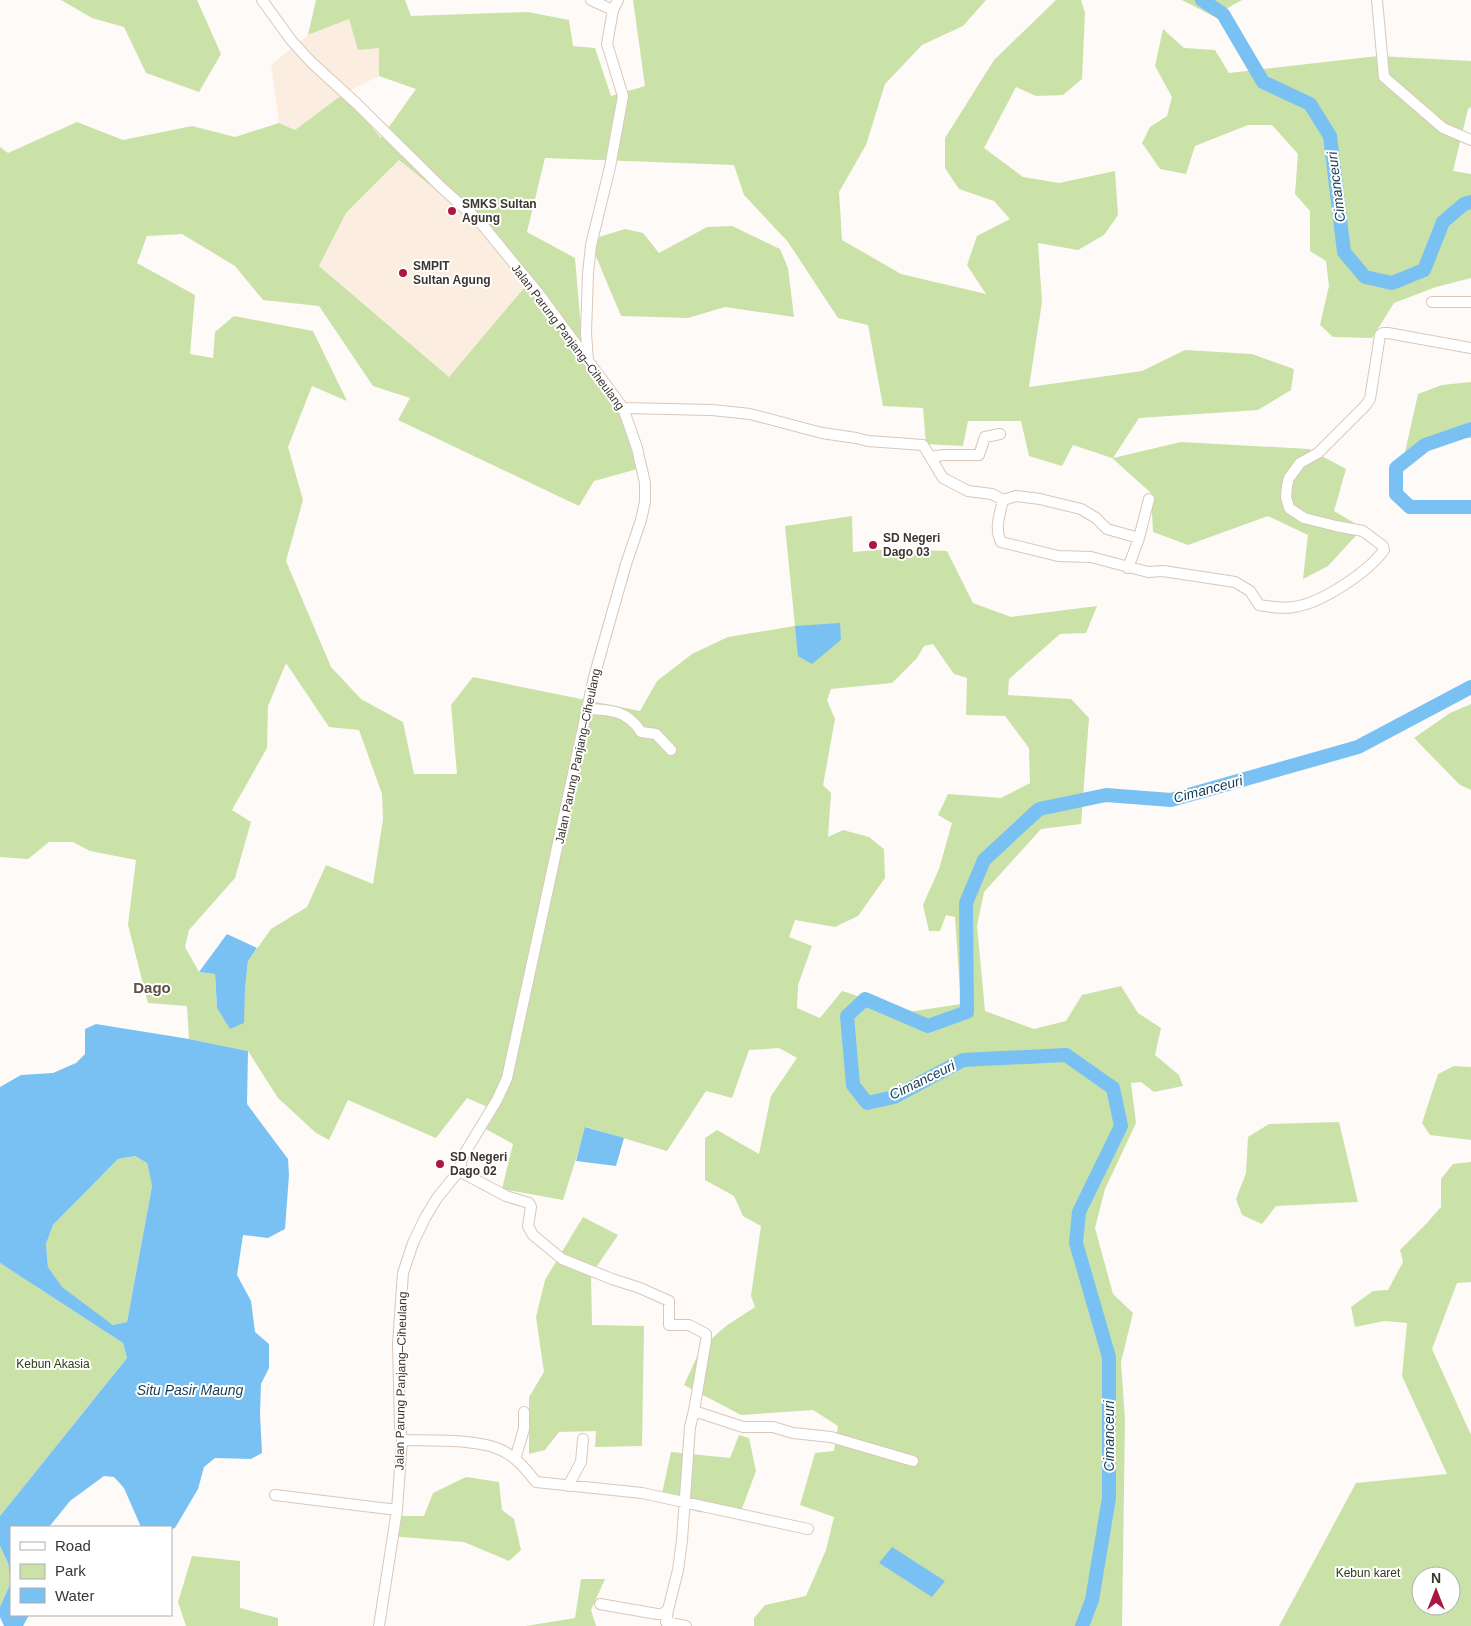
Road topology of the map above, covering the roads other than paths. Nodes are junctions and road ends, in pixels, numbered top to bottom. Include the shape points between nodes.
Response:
1 (262, 0) edge
2 (591, 0) edge
3 (618, 0) edge
4 (1377, 0) edge
5 (613, 10) junction
6 (1471, 140) edge
7 (1432, 302) dead end
8 (1471, 302) edge
9 (1471, 348) edge
10 (588, 362) junction
11 (623, 408) junction
12 (1000, 434) dead end
13 (930, 457) junction
14 (1149, 499) dead end
15 (1003, 500) junction
16 (1138, 538) junction
17 (1128, 568) junction
18 (588, 709) junction
19 (671, 750) dead end
20 (459, 1171) junction
21 (694, 1411) junction
22 (524, 1412) dead end
23 (584, 1439) dead end
24 (402, 1440) junction
25 (514, 1459) junction
26 (913, 1460) dead end
27 (568, 1486) junction
28 (275, 1495) dead end
29 (684, 1503) junction
30 (398, 1510) junction
31 (808, 1529) dead end
32 (600, 1604) dead end
33 (668, 1610) junction
34 (666, 1624) edge
35 (379, 1626) edge
36 (686, 1626) edge

1 - 10 street, Jalan Parung Panjang–Ciheulang via 290,40 311,62 480,222 539,294
2 - 5 street
3 - 5 street
4 - 6 street via 1384,77 1443,128
5 - 10 street via 607,44 623,96 591,245 586,333
7 - 8 street
9 - 17 street via 1388,333 1380,335 1370,399 1318,453 1300,463 1289,478 1286,497 1290,508 1304,518 1362,531 1383,546 1380,556 1334,591 1295,607 1282,608 1259,605 1250,591 1235,582
10 - 11 street, Jalan Parung Panjang–Ciheulang
11 - 13 street via 750,414 822,433 923,446
11 - 18 street, Jalan Parung Panjang–Ciheulang via 638,448 644,502 594,677
12 - 13 street via 985,437 979,455
13 - 15 street via 943,478 968,490 992,494
14 - 16 street
15 - 16 street via 1016,496 1081,509 1107,529
15 - 17 street via 997,528 1001,542 1058,556 1091,557
16 - 17 street
18 - 19 street via 626,715 641,732 656,734
18 - 20 street, Jalan Parung Panjang–Ciheulang via 507,1078 463,1156
20 - 21 street via 506,1196 529,1203 528,1226 533,1235 562,1259 669,1301 669,1324 689,1325 706,1334
20 - 24 street, Jalan Parung Panjang–Ciheulang via 425,1218 403,1273 398,1344
21 - 26 street via 743,1427 772,1427 831,1437
21 - 29 street
22 - 25 street via 524,1429
23 - 27 street via 581,1462
24 - 25 street via 476,1444 498,1448
24 - 30 street, Jalan Parung Panjang–Ciheulang
25 - 27 street via 536,1482
27 - 29 street via 642,1493
28 - 30 street
29 - 31 street
29 - 33 street via 678,1570
30 - 35 street, Jalan Parung Panjang–Ciheulang
32 - 33 street via 657,1614
33 - 34 street
34 - 36 street

